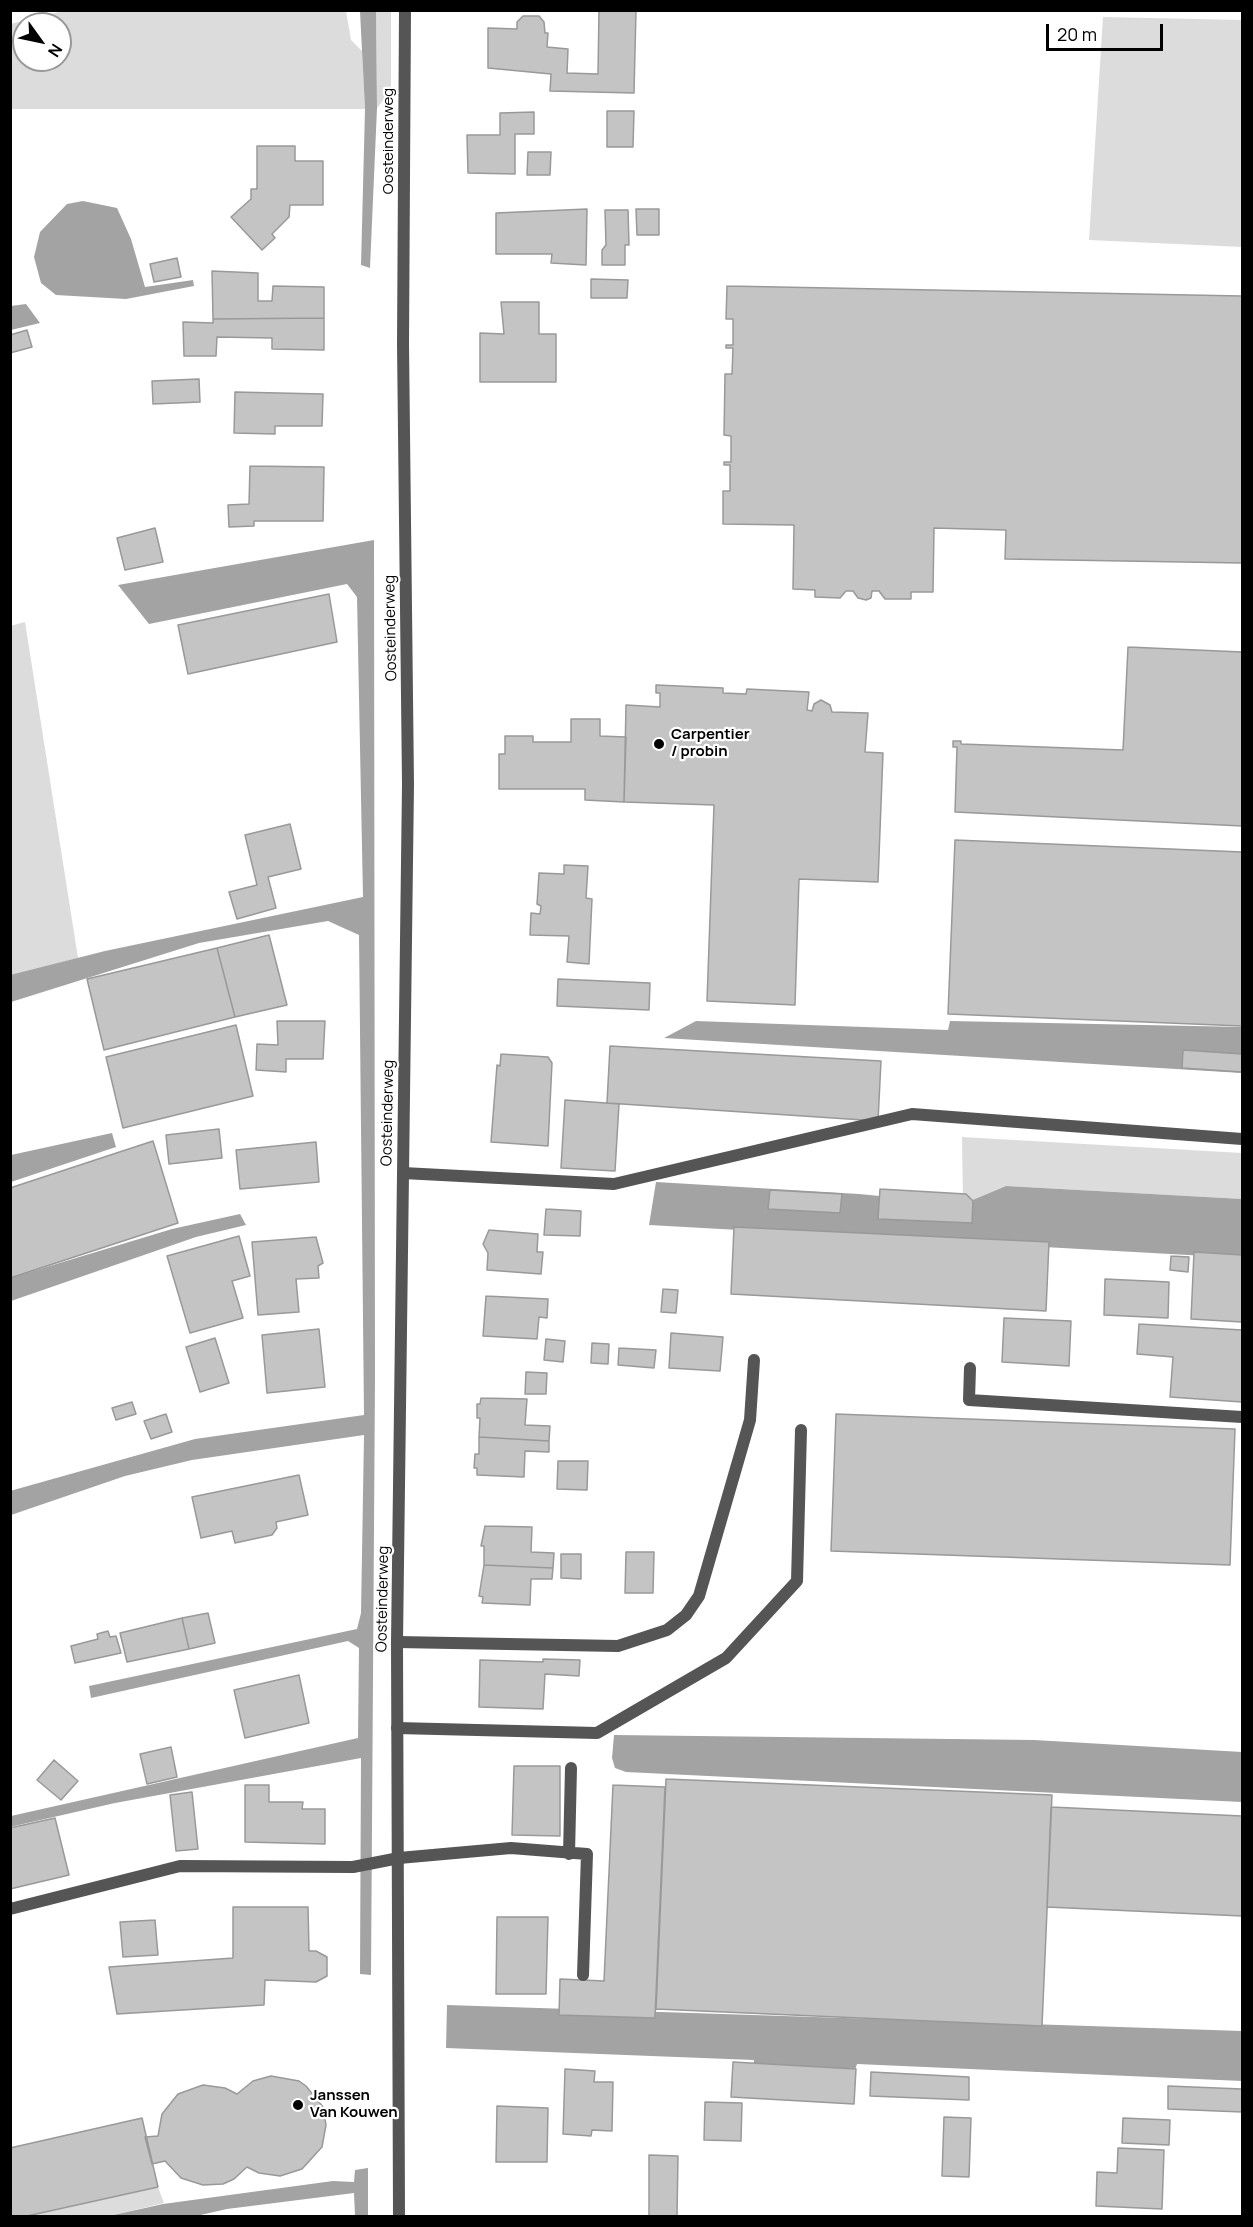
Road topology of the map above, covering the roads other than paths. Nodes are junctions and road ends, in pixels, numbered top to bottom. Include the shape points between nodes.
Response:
1 (405, 10) edge
2 (1242, 1139) edge
3 (403, 1173) junction
4 (754, 1360) dead end
5 (970, 1368) dead end
6 (1242, 1417) edge
7 (801, 1430) dead end
8 (397, 1642) junction
9 (397, 1728) junction
10 (571, 1768) dead end
11 (569, 1854) junction
12 (399, 1858) junction
13 (10, 1909) edge
14 (583, 1975) dead end
15 (399, 2217) edge

1 - 3 street, Oosteinderweg via 403,344 408,784
2 - 3 street via 912,1114 614,1184
3 - 8 street, Oosteinderweg
4 - 8 street via 750,1420 699,1596 686,1616 667,1630 618,1646
5 - 6 street via 969,1400
7 - 9 street via 797,1581 726,1658 597,1733
8 - 9 street, Oosteinderweg
9 - 12 street, Oosteinderweg
10 - 11 street
11 - 12 street via 511,1848
11 - 14 street via 587,1854
12 - 13 street via 353,1867 180,1866
12 - 15 street, Oosteinderweg

